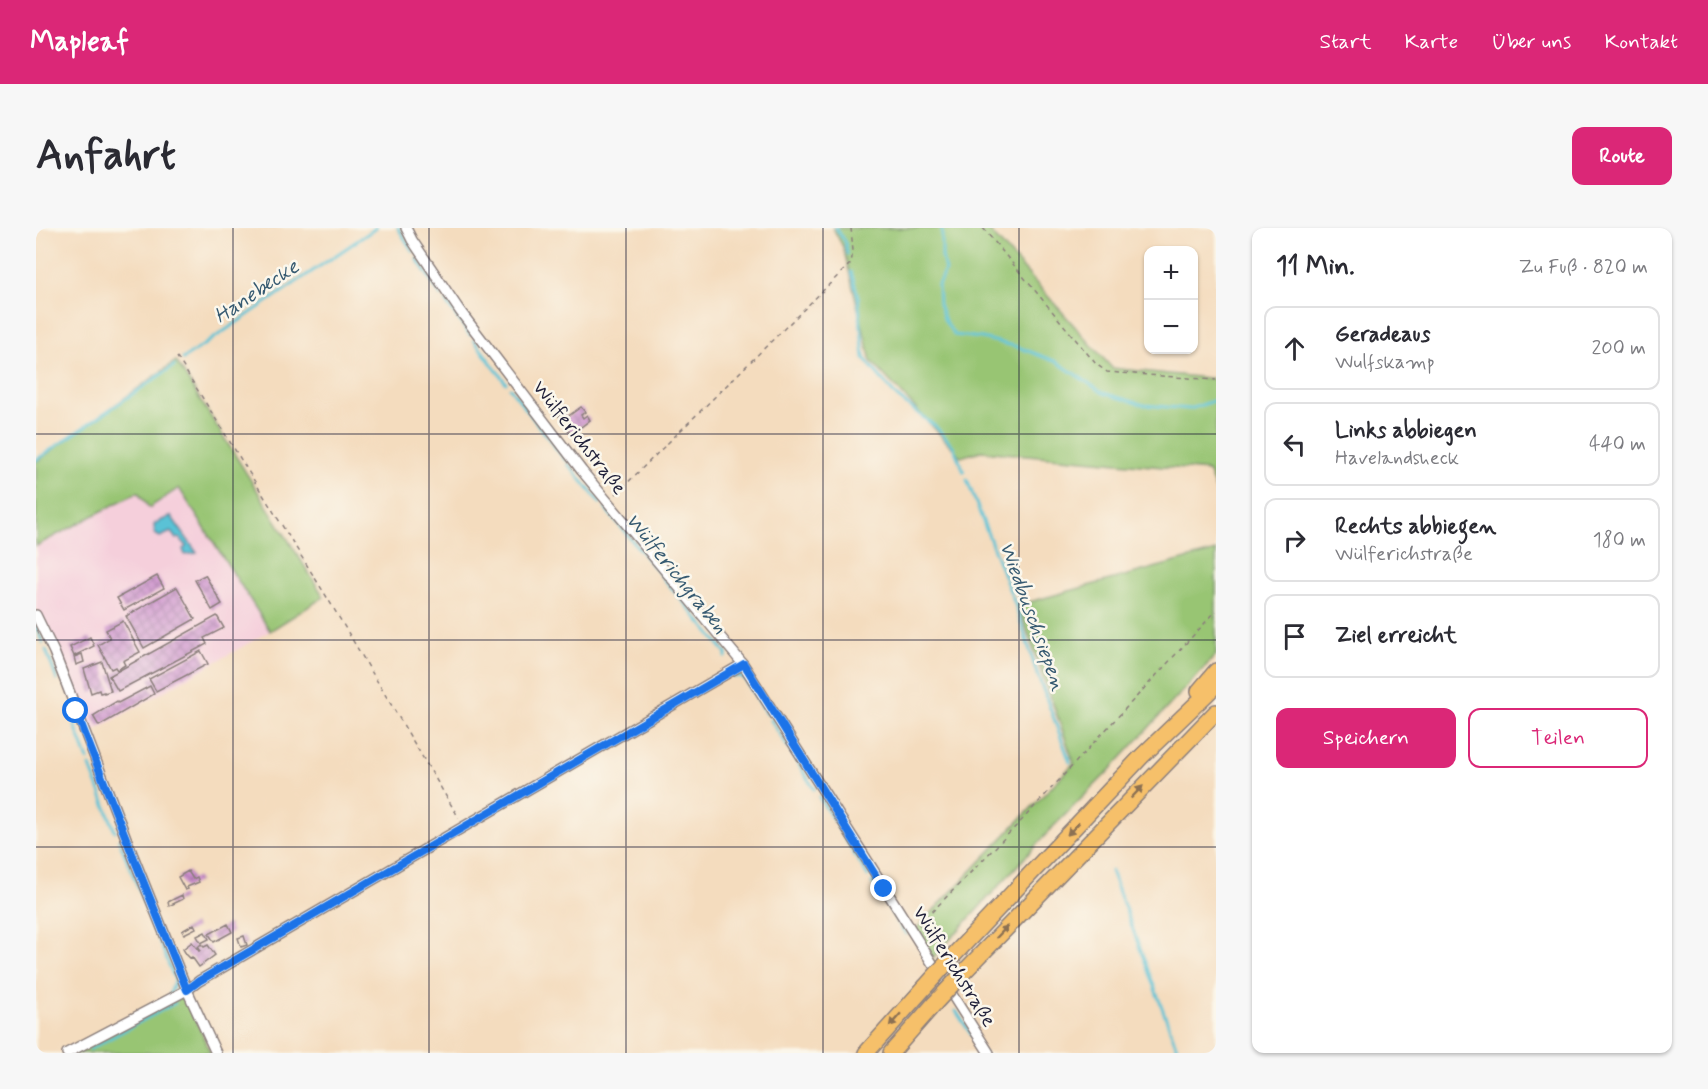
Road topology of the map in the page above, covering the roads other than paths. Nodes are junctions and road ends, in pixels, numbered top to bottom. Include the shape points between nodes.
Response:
1 (406, 228) edge
2 (36, 615) edge
3 (744, 664) junction
4 (1216, 671) edge
5 (1216, 685) edge
6 (1216, 712) edge
7 (1216, 724) edge
8 (1142, 756) junction
9 (1162, 766) junction
10 (187, 990) junction
11 (67, 1053) edge
12 (216, 1053) edge
13 (866, 1053) edge
14 (891, 1053) edge
15 (989, 1053) edge

1 - 3 street, Wülferichstraße via 467,320 582,471
2 - 10 street
3 - 10 street
3 - 15 street, Wülferichstraße
4 - 8 highway
5 - 8 highway
6 - 9 highway
7 - 9 highway
8 -> 13 highway, bridge
14 -> 9 highway, bridge
10 - 11 street
10 - 12 street

